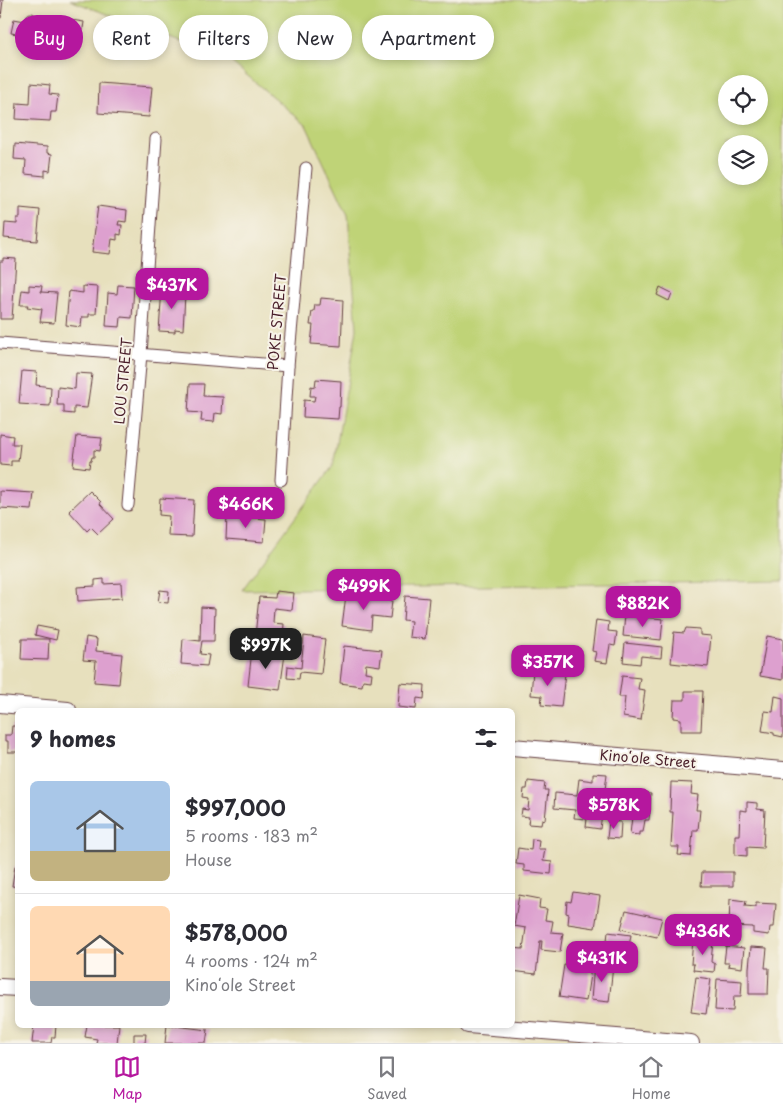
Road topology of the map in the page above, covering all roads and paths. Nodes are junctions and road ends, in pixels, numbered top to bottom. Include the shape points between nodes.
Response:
1 (156, 139) dead end
2 (306, 168) dead end
3 (0, 343) edge
4 (141, 354) junction
5 (288, 366) junction
6 (281, 480) dead end
7 (128, 505) dead end
8 (0, 704) edge
9 (45, 708) edge
10 (515, 747) edge
11 (783, 770) edge
12 (0, 987) edge
13 (15, 988) edge
14 (505, 1028) edge
15 (691, 1043) edge

1 - 4 street, LOU STREET
2 - 5 street, POKE STREET
3 - 4 street
4 - 5 street
4 - 7 street, LOU STREET
5 - 6 street, POKE STREET
8 - 9 street
10 - 11 street, Kinoʻole Street
12 - 13 street
14 - 15 street

